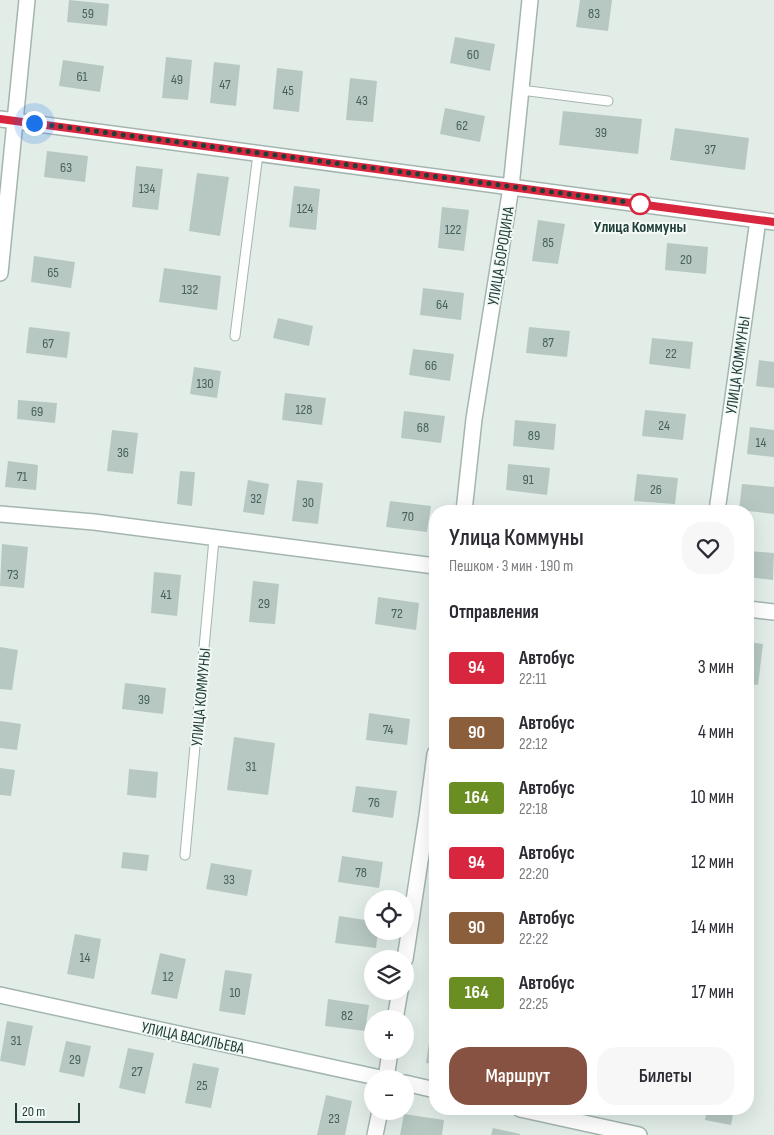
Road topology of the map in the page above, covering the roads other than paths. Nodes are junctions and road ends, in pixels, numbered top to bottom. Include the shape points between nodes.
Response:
1 (27, 0) edge
2 (530, 0) edge
3 (521, 90) junction
4 (608, 101) dead end
5 (0, 119) edge
6 (16, 121) junction
7 (258, 154) junction
8 (511, 187) junction
9 (758, 220) junction
10 (774, 222) edge
11 (0, 273) edge
12 (235, 336) dead end
13 (465, 505) edge
14 (718, 505) edge
15 (0, 514) edge
16 (214, 539) junction
17 (429, 565) edge
18 (754, 610) edge
19 (774, 612) edge
20 (429, 800) edge
21 (185, 855) dead end
22 (406, 950) edge
23 (0, 995) edge
24 (364, 1074) edge
25 (414, 1085) edge
26 (429, 1089) edge
27 (547, 1115) edge
28 (378, 1120) edge
29 (375, 1135) edge
30 (638, 1135) edge

1 - 6 street
2 - 3 street, УЛИЦА БОРОДИНА
3 - 4 lane
3 - 8 street, УЛИЦА БОРОДИНА
5 - 6 street
6 - 7 street
6 - 11 street
7 - 8 street
7 - 12 lane
8 - 9 street
8 - 13 street, УЛИЦА БОРОДИНА via 474,419
9 - 10 street
9 - 14 street, УЛИЦА КОММУНЫ
15 - 16 street via 94,522
16 - 17 street
16 - 21 lane, УЛИЦА КОММУНЫ
18 - 19 street
20 - 22 street
23 - 24 street, УЛИЦА ВАСИЛЬЕВА
25 - 26 street
27 - 30 street
28 - 29 street

